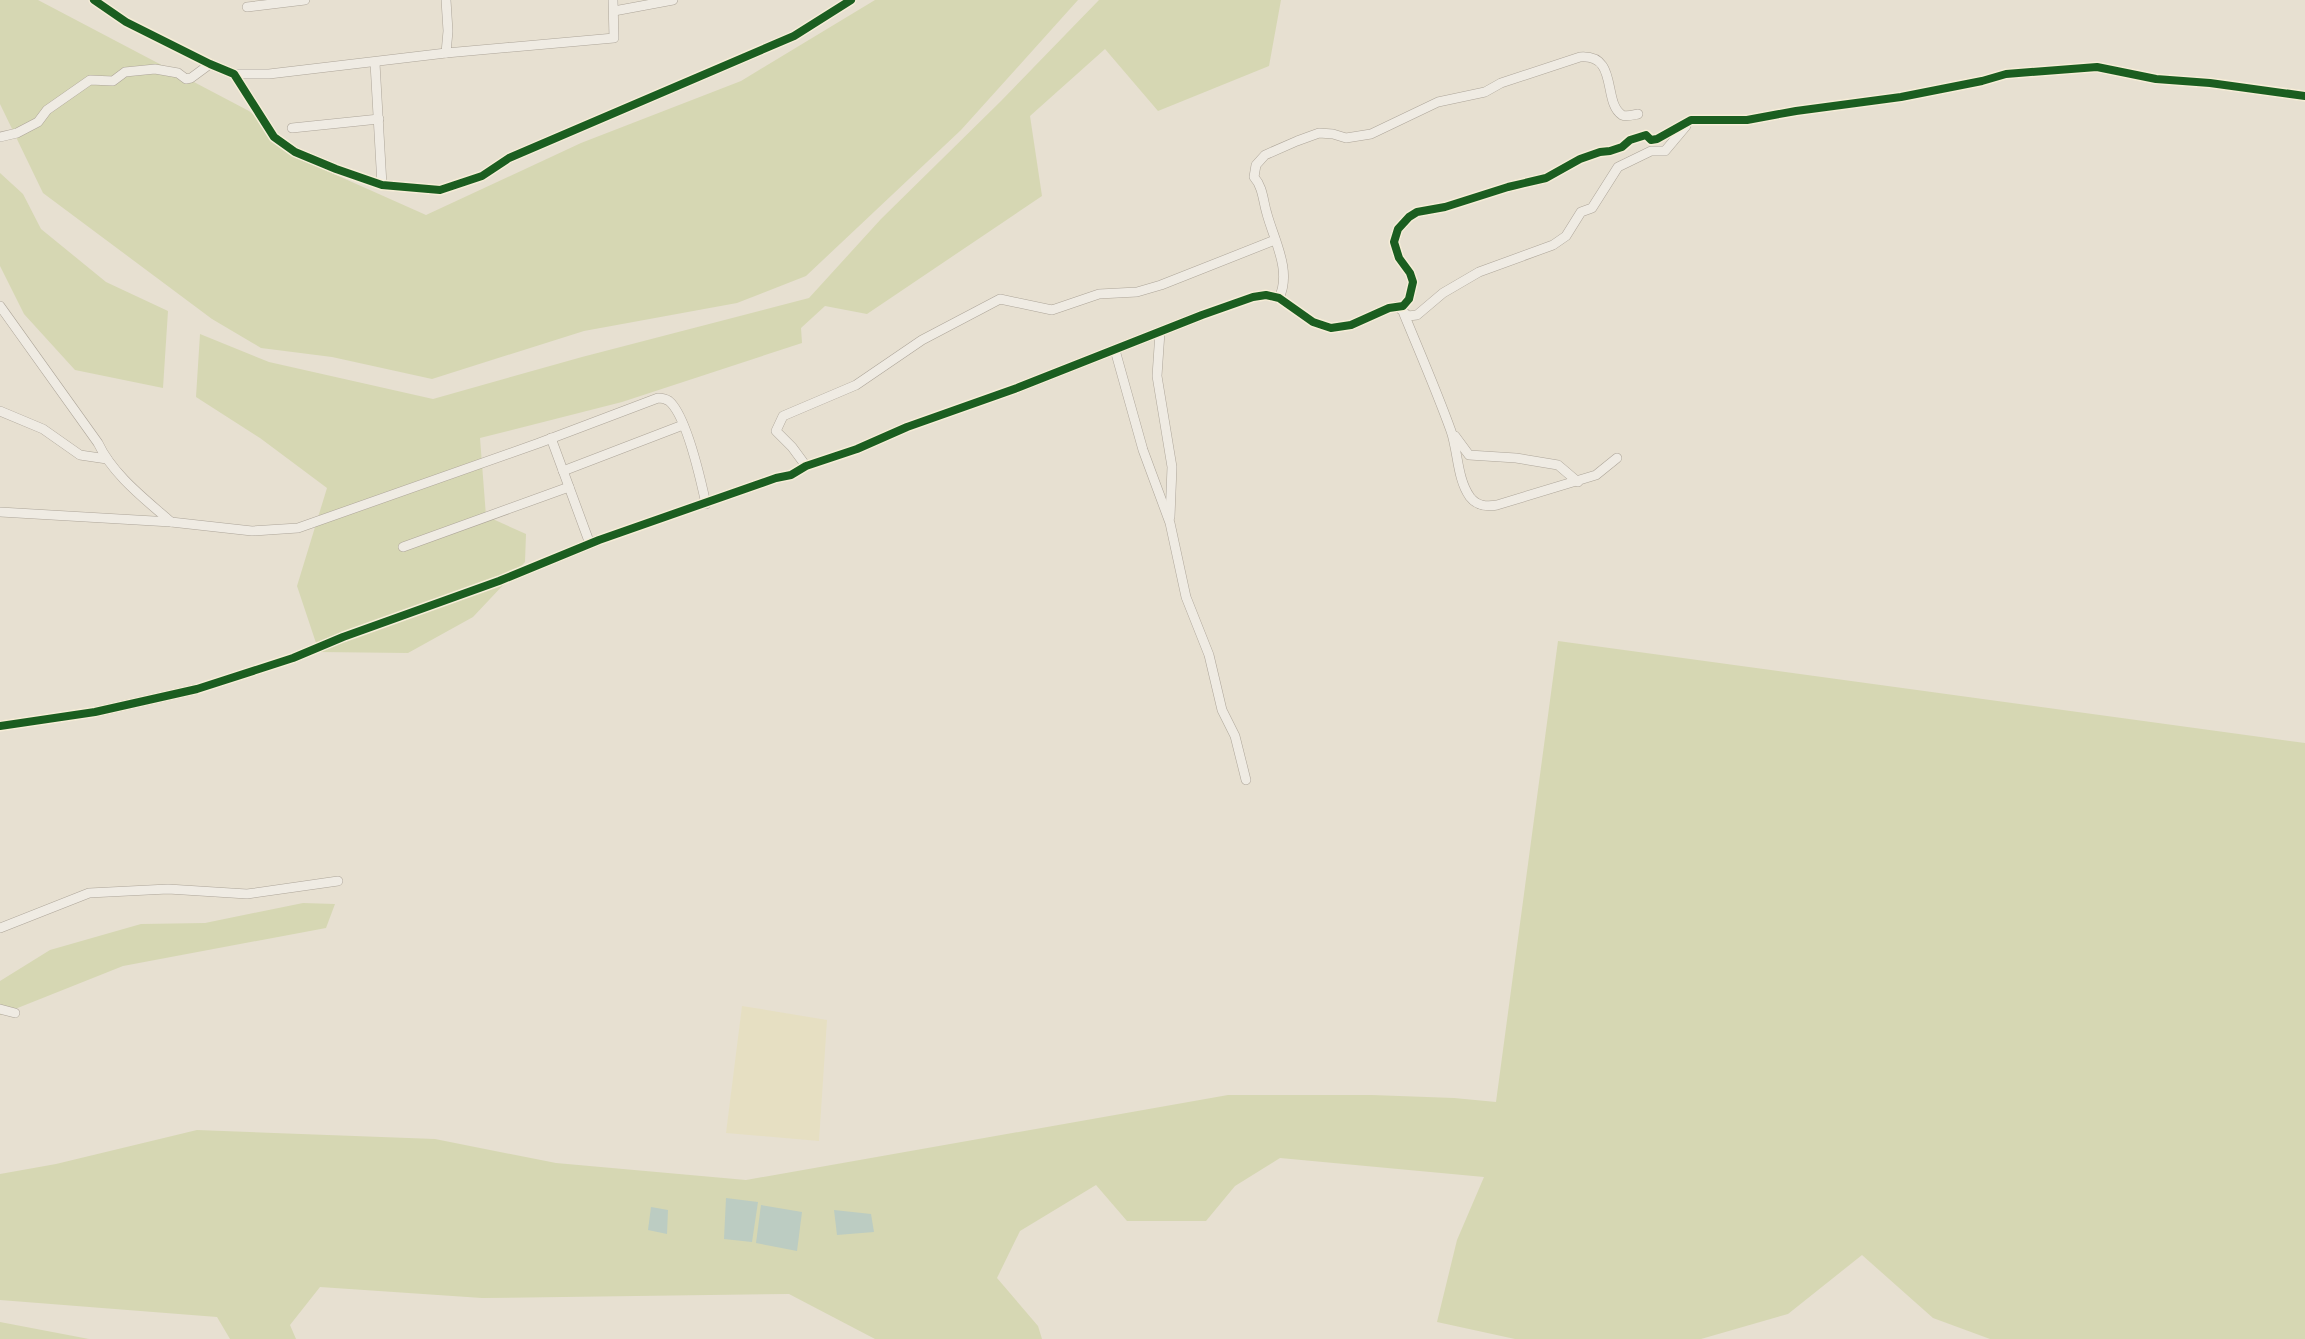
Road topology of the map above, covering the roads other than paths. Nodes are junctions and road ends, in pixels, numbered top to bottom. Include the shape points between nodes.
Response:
1 (94, 0) edge
2 (305, 0) edge
3 (446, 0) edge
4 (613, 0) edge
5 (673, 0) edge
6 (851, 0) edge
7 (247, 7) dead end
8 (614, 11) junction
9 (446, 53) junction
10 (375, 63) junction
11 (210, 64) junction
12 (234, 74) junction
13 (2305, 96) edge
14 (1638, 114) dead end
15 (379, 119) junction
16 (1691, 120) junction
17 (292, 128) dead end
18 (0, 137) edge
19 (382, 185) junction
20 (1275, 240) junction
21 (1279, 298) junction
22 (0, 306) edge
23 (1397, 306) junction
24 (1404, 314) junction
25 (1160, 332) junction
26 (1115, 350) junction
27 (0, 411) edge
28 (683, 425) junction
29 (1451, 432) junction
30 (551, 438) junction
31 (1617, 458) dead end
32 (106, 459) junction
33 (806, 466) junction
34 (563, 471) junction
35 (1578, 482) junction
36 (569, 487) junction
37 (706, 504) junction
38 (0, 512) edge
39 (171, 522) junction
40 (1170, 523) junction
41 (590, 544) junction
42 (403, 546) dead end
43 (0, 726) edge
44 (1246, 780) dead end
45 (338, 881) dead end
46 (0, 928) edge
47 (0, 1008) edge
48 (15, 1013) dead end

1 - 11 street via 126,22
2 - 7 street
3 - 9 street
4 - 8 street
5 - 8 street
6 - 19 street via 794,36 510,158 482,176 440,190
8 - 9 street via 614,38
9 - 10 street
10 - 12 street via 269,74
10 - 15 street
11 - 12 street
11 - 18 street via 186,79 178,73 155,69 126,72 113,81 90,80 47,110 38,122 17,133
12 - 19 street via 267,130 282,144 326,165
13 - 16 street via 2156,78 2097,67 2006,74 1901,97 1747,120
14 - 20 street via 1621,114 1598,60 1585,57 1553,65 1485,92 1438,102 1371,134 1346,138 1326,133 1310,136 1265,156 1256,166 1254,177 1260,184
15 - 17 street
15 - 19 street
16 - 23 street via 1657,139 1651,140 1646,135 1610,152 1580,158 1546,178 1417,212 1409,217 1398,229 1394,246 1412,277 1413,286 1407,303
16 - 24 street via 1664,151 1651,151 1618,166 1592,208 1581,212 1566,236 1553,245 1479,272 1444,293 1417,315
20 - 21 street via 1284,276
20 - 33 street via 1137,292 1099,294 1052,310 1000,299 984,306 903,351 856,384 783,416 776,431
21 - 23 street via 1314,322 1331,328 1351,325
21 - 25 street via 1253,297
22 - 32 street
23 - 24 street
24 - 29 street
25 - 26 street
25 - 40 street via 1157,376 1172,467
26 - 33 street
26 - 40 street via 1143,450
27 - 32 street via 43,429 80,455
28 - 30 street via 670,402 658,398
28 - 34 street
28 - 37 street
29 - 35 street via 1467,454 1558,465
29 - 35 street via 1464,484 1472,499 1481,506 1497,505
30 - 34 street
30 - 39 street via 298,528 252,531
31 - 35 street via 1596,475
32 - 39 street
33 - 37 street via 791,475
34 - 36 street
36 - 41 street
36 - 42 street
37 - 41 street
38 - 39 street
40 - 44 street via 1186,598 1209,655 1222,710 1235,736
41 - 43 street via 293,658 197,689 95,712
45 - 46 street via 247,894 168,889 89,893
47 - 48 street

